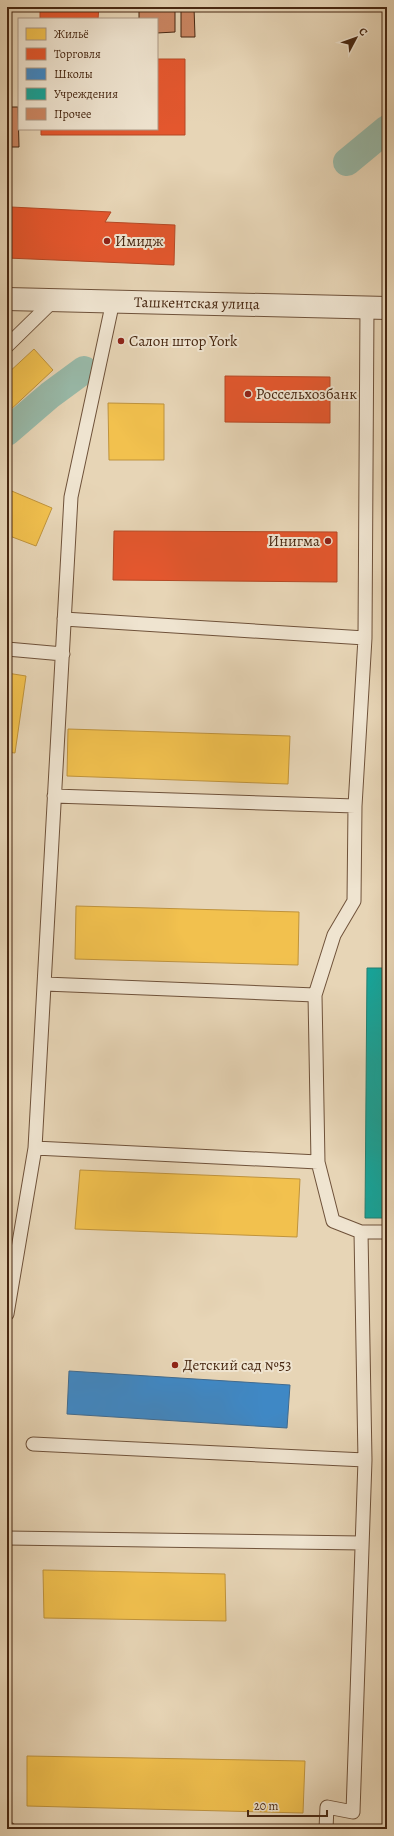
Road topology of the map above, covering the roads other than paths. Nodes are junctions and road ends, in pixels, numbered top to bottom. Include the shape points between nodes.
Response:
1 (7, 299) edge
2 (54, 300) junction
3 (112, 301) junction
4 (377, 308) edge
5 (7, 346) edge
6 (64, 619) junction
7 (365, 638) junction
8 (7, 649) edge
9 (63, 654) junction
10 (54, 796) junction
11 (355, 806) junction
12 (45, 984) junction
13 (315, 995) junction
14 (35, 1148) junction
15 (318, 1162) junction
16 (361, 1232) junction
17 (387, 1232) edge
18 (7, 1314) edge
19 (33, 1444) dead end
20 (365, 1460) junction
21 (7, 1538) edge
22 (362, 1543) junction
23 (326, 1829) edge

1 - 2 street, Ташкентская улица
2 - 3 street, Ташкентская улица
2 - 5 lane
3 - 4 street, Ташкентская улица
3 - 6 lane via 71,497
4 - 7 lane
6 - 7 lane
6 - 9 lane
7 - 11 lane
8 - 9 lane
9 - 10 lane
10 - 11 lane
10 - 12 lane
11 - 13 lane via 354,901 334,934
12 - 13 lane
12 - 14 lane
13 - 15 lane
14 - 15 lane
14 - 18 lane
15 - 16 lane via 333,1221
16 - 17 lane
16 - 20 lane
19 - 20 lane
20 - 22 lane
21 - 22 lane
22 - 23 lane via 353,1812 327,1807

